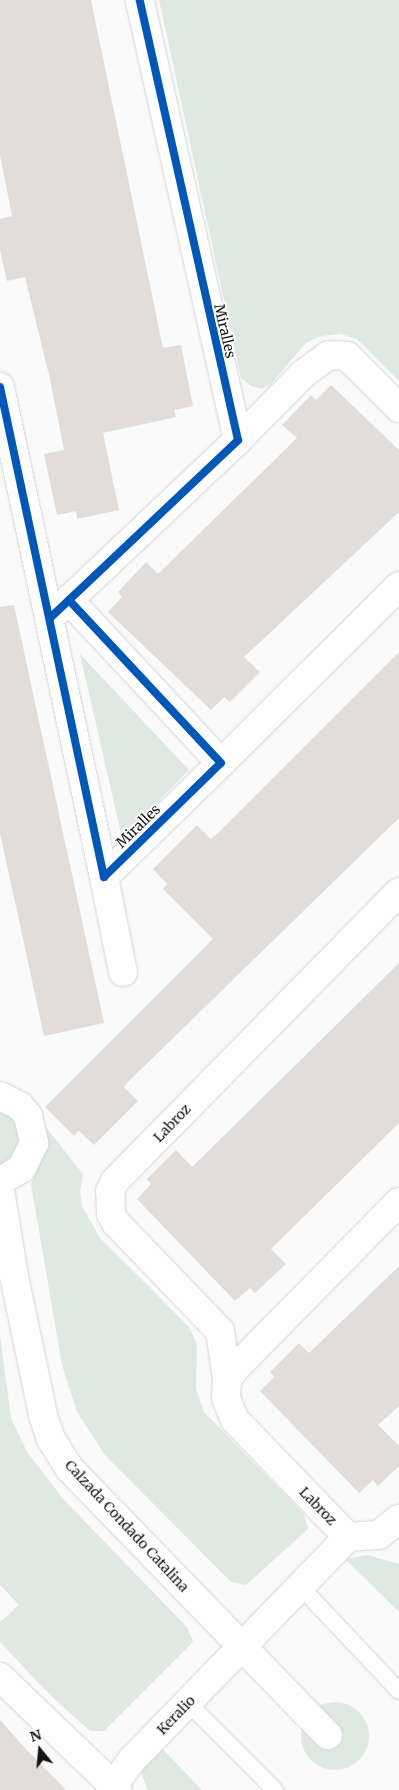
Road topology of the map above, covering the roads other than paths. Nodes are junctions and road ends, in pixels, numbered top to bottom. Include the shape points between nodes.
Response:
1 (140, 0) edge
2 (0, 386) edge
3 (399, 408) edge
4 (238, 440) junction
5 (399, 586) edge
6 (59, 609) junction
7 (221, 762) junction
8 (104, 877) junction
9 (399, 892) edge
10 (123, 972) dead end
11 (0, 1096) edge
12 (0, 1181) edge
13 (0, 1190) edge
14 (399, 1202) edge
15 (7, 1278) edge
16 (227, 1379) junction
17 (396, 1527) edge
18 (348, 1537) junction
19 (300, 1586) junction
20 (242, 1646) junction
21 (0, 1677) edge
22 (399, 1691) edge
23 (188, 1702) junction
24 (328, 1735) dead end
25 (114, 1789) edge
26 (275, 1790) edge

1 - 4 street, Miralles
2 - 6 street, Miralles
3 - 4 street via 347,356 335,354 324,357 303,374
4 - 6 street
5 - 7 street, Miralles
6 - 7 street
6 - 8 street, Miralles
7 - 8 street, Miralles
8 - 10 street, Miralles
9 - 16 street, Labroz via 122,1174 110,1191 116,1223 220,1331
11 - 12 street via 20,1106 28,1116 34,1143 22,1168
13 - 15 street, Calzada Condado Catalina
14 - 16 street
15 - 20 street, Calzada Condado Catalina via 43,1415 51,1439 64,1460
16 - 18 street, Labroz via 226,1398 236,1420
17 - 18 street, Labroz via 378,1535
18 - 19 street, Labroz
19 - 20 street, Labroz
19 - 22 lane
20 - 23 street, Keralio
20 - 24 street, Calzada Condado Catalina
21 - 25 street, Keralio
23 - 25 street, Keralio via 132,1760
23 - 26 lane

